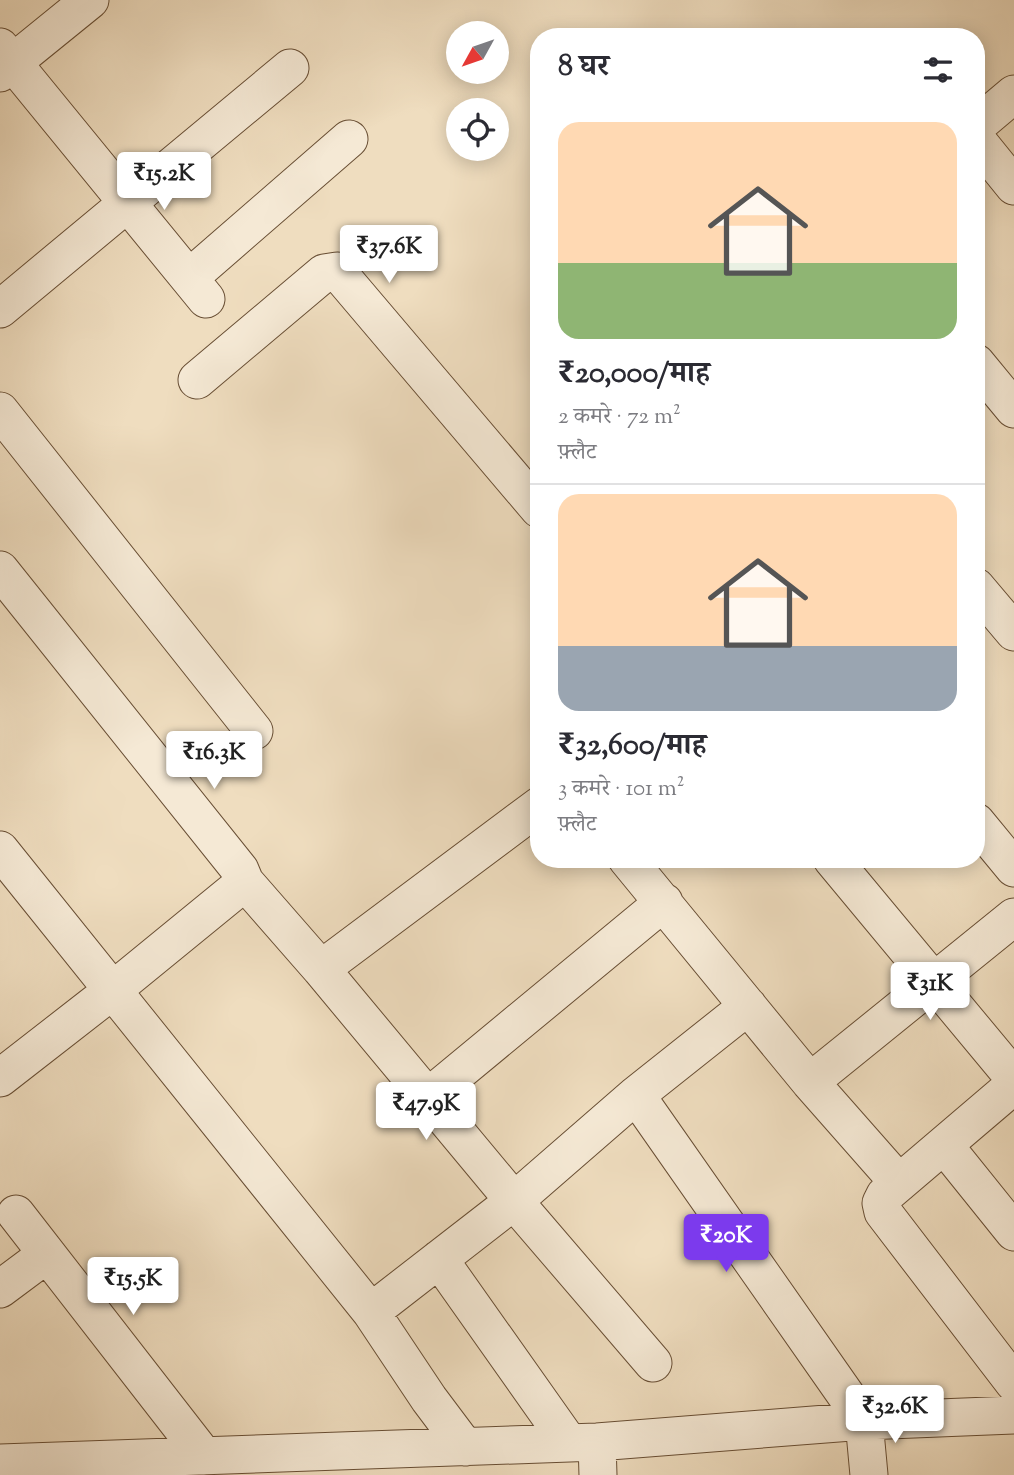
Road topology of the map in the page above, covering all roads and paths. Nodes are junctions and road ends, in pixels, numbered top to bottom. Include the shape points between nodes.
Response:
1 (90, 0) edge
2 (4, 61) edge
3 (290, 68) dead end
4 (1014, 94) edge
5 (985, 118) edge
6 (349, 139) dead end
7 (985, 150) edge
8 (1014, 186) edge
9 (128, 204) junction
10 (0, 309) edge
11 (985, 374) edge
12 (197, 380) dead end
13 (1014, 409) edge
14 (0, 411) edge
15 (530, 498) edge
16 (0, 570) edge
17 (985, 597) edge
18 (1014, 632) edge
19 (254, 731) dead end
20 (530, 813) edge
21 (985, 833) edge
22 (0, 850) edge
23 (634, 868) edge
24 (840, 868) edge
25 (1014, 869) edge
26 (245, 882) junction
27 (664, 902) junction
28 (1014, 917) edge
29 (321, 969) junction
30 (935, 982) junction
31 (113, 990) junction
32 (748, 1006) junction
33 (0, 1077) edge
34 (1014, 1078) edge
35 (810, 1082) junction
36 (1014, 1085) edge
37 (636, 1096) junction
38 (427, 1098) junction
39 (944, 1144) junction
40 (899, 1183) junction
41 (514, 1201) junction
42 (16, 1214) dead end
43 (1014, 1232) edge
44 (47, 1254) junction
45 (439, 1259) junction
46 (0, 1289) edge
47 (371, 1312) junction
48 (653, 1363) dead end
49 (1014, 1383) edge
50 (1014, 1415) edge
51 (864, 1421) junction
52 (465, 1447) junction
53 (588, 1453) edge
54 (204, 1456) junction
55 (2, 1461) edge
56 (262, 1464) edge
57 (869, 1475) edge

1 - 2 street
2 - 9 street
3 - 9 street
4 - 5 street
6 - 9 street via 197,289
7 - 8 street
9 - 10 street
11 - 13 street
12 - 15 street via 324,273 337,271
14 - 19 street
16 - 26 street
17 - 18 street
20 - 29 street
21 - 25 street
22 - 31 street
23 - 27 street
24 - 30 street
26 - 29 street
26 - 31 street
27 - 32 street
27 - 38 street
28 - 30 street
29 - 38 street
30 - 34 street
30 - 35 street
31 - 33 street
31 - 47 street
32 - 35 street
32 - 37 street
35 - 40 street
36 - 39 street
37 - 41 street
37 - 51 street
38 - 41 street
39 - 40 street
39 - 43 street
40 - 49 street via 885,1195 883,1212
41 - 45 street
41 - 48 street
42 - 44 street
44 - 46 street
44 - 54 street
45 - 47 street
45 - 53 street
47 - 52 street
50 - 51 street
51 - 53 street
51 - 57 street
52 - 53 street
52 - 56 street
54 - 55 street
54 - 56 street

